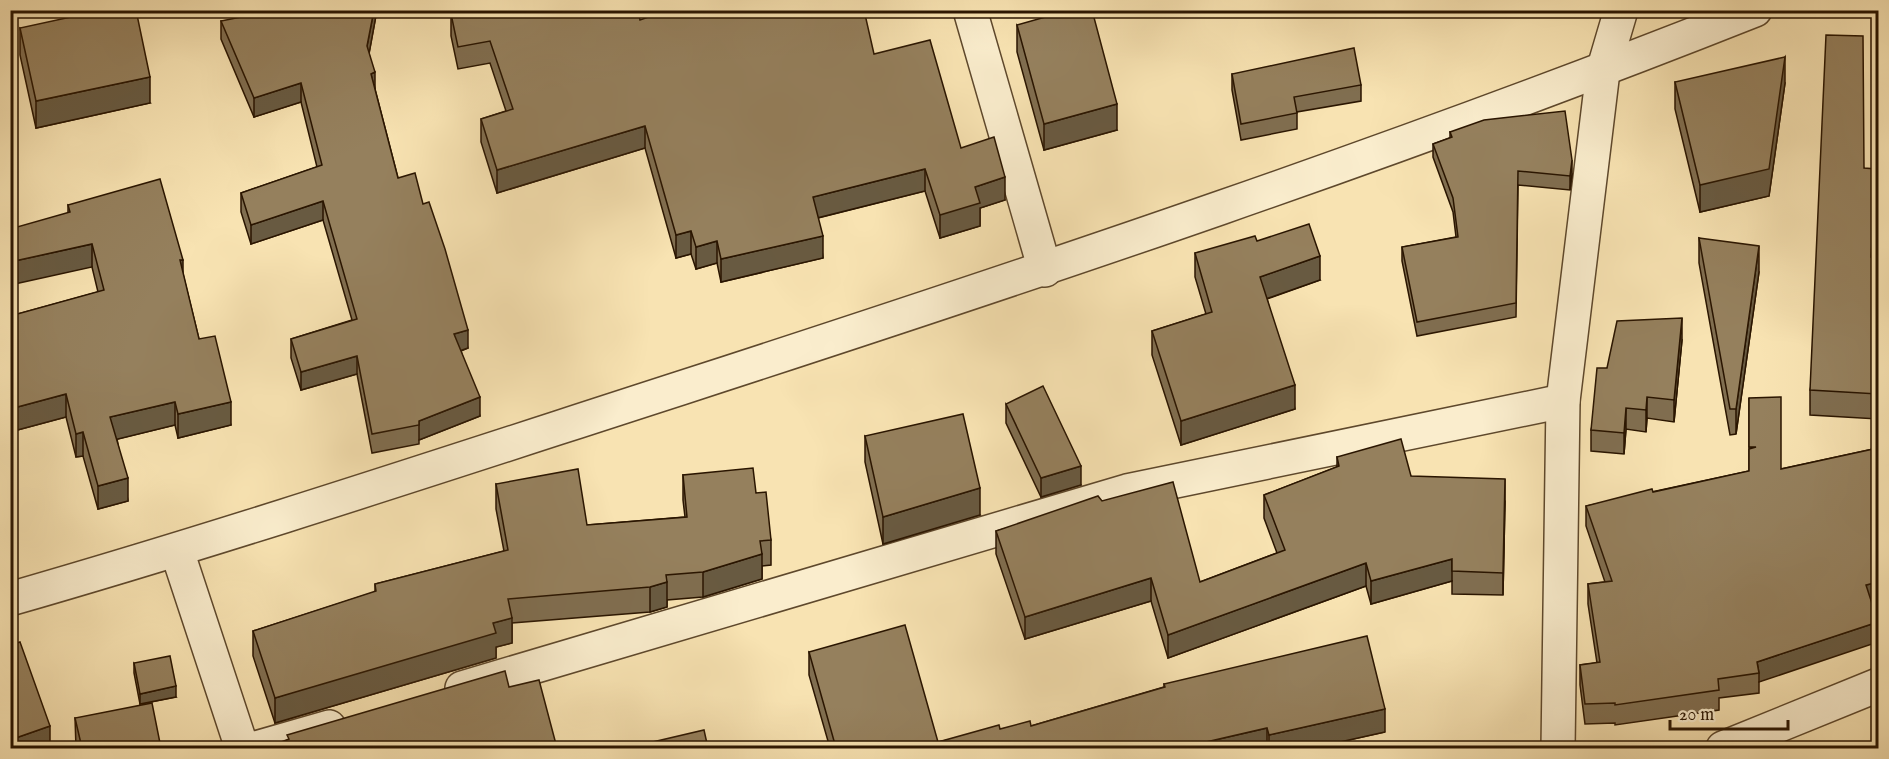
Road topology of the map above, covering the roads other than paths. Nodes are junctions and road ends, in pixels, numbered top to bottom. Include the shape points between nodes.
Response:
1 (970, 10) edge
2 (1622, 10) edge
3 (1755, 10) edge
4 (1603, 70) junction
5 (1045, 270) junction
6 (1563, 401) junction
7 (177, 551) junction
8 (10, 599) edge
9 (1878, 685) edge
10 (428, 698) edge
11 (360, 718) edge
12 (242, 748) edge
13 (256, 748) edge
14 (1558, 748) edge
15 (1723, 748) edge

1 - 5 street
2 - 4 street
3 - 4 street
4 - 5 street
4 - 6 street
5 - 7 street
6 - 10 street via 1127,491
6 - 14 street
7 - 8 street
7 - 12 street
9 - 15 street
11 - 13 street

